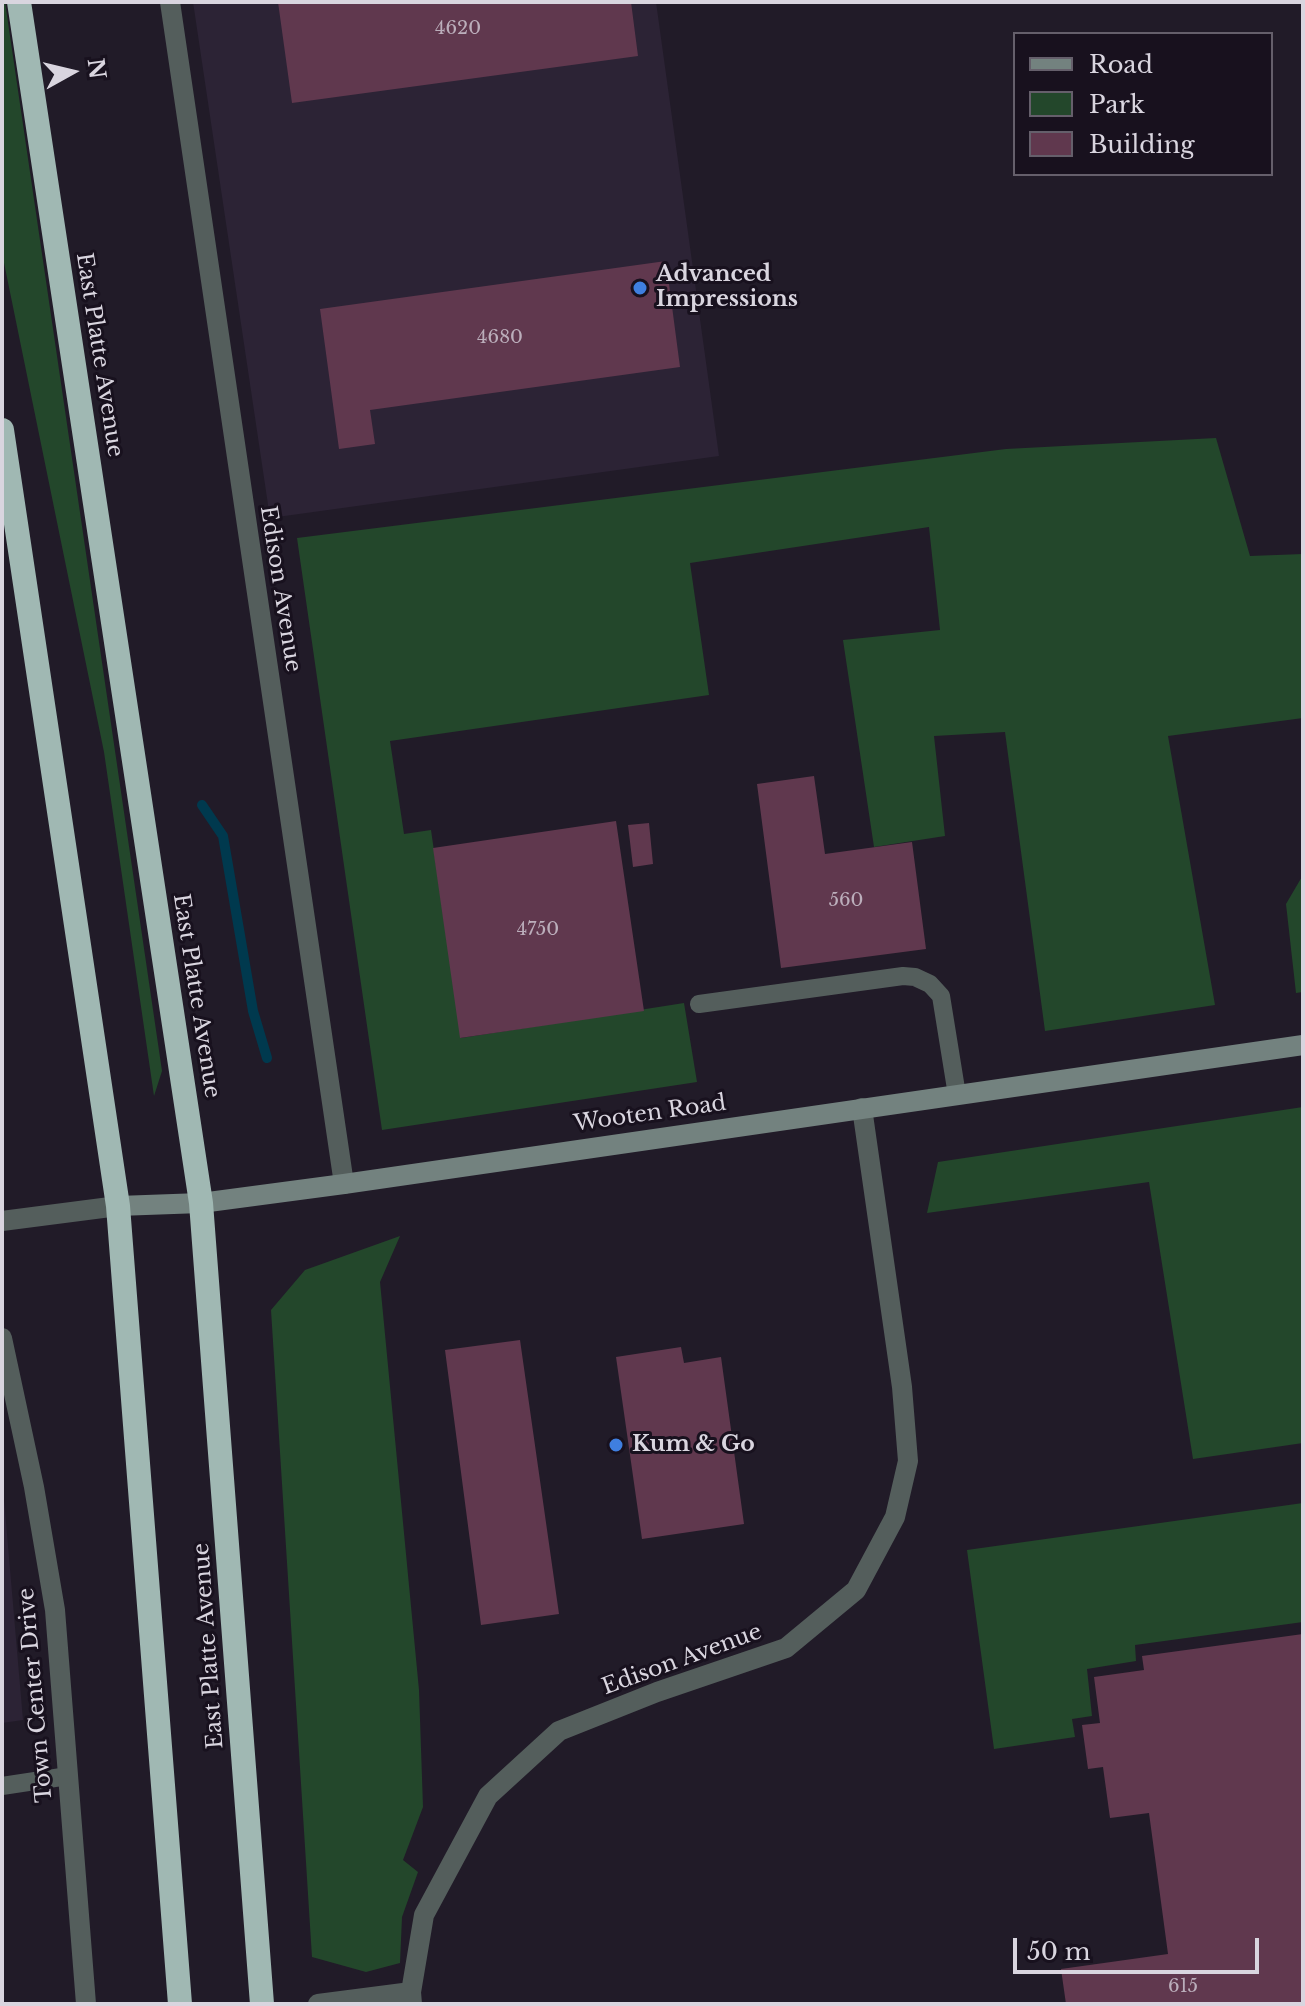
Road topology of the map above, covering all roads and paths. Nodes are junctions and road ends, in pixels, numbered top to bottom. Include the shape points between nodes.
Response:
1 (19, 2) edge
2 (170, 2) edge
3 (2, 430) edge
4 (699, 1004) dead end
5 (1303, 1045) edge
6 (957, 1095) junction
7 (862, 1108) junction
8 (344, 1184) junction
9 (201, 1203) junction
10 (118, 1206) junction
11 (2, 1221) edge
12 (2, 1338) edge
13 (68, 1776) junction
14 (2, 1786) edge
15 (411, 1998) edge
16 (86, 2004) edge
17 (180, 2004) edge
18 (262, 2004) edge
19 (318, 2004) edge

1 - 9 highway, East Platte Avenue
2 - 8 street, Edison Avenue
3 - 10 highway
4 - 6 lane via 915,977 941,996
5 - 6 street, Wooten Road
6 - 7 street, Wooten Road
7 - 8 street, Wooten Road
7 - 15 street, Edison Avenue via 908,1461 895,1517 856,1590 786,1648 559,1731 488,1796 424,1915
8 - 9 street, Wooten Road
9 - 10 street, Wooten Road
9 - 18 highway, East Platte Avenue
10 - 11 street, Wooten Road
10 - 17 highway
12 - 13 street, Town Center Drive via 55,1610
13 - 14 lane
13 - 16 street, Town Center Drive
15 - 19 street, Edison Avenue

